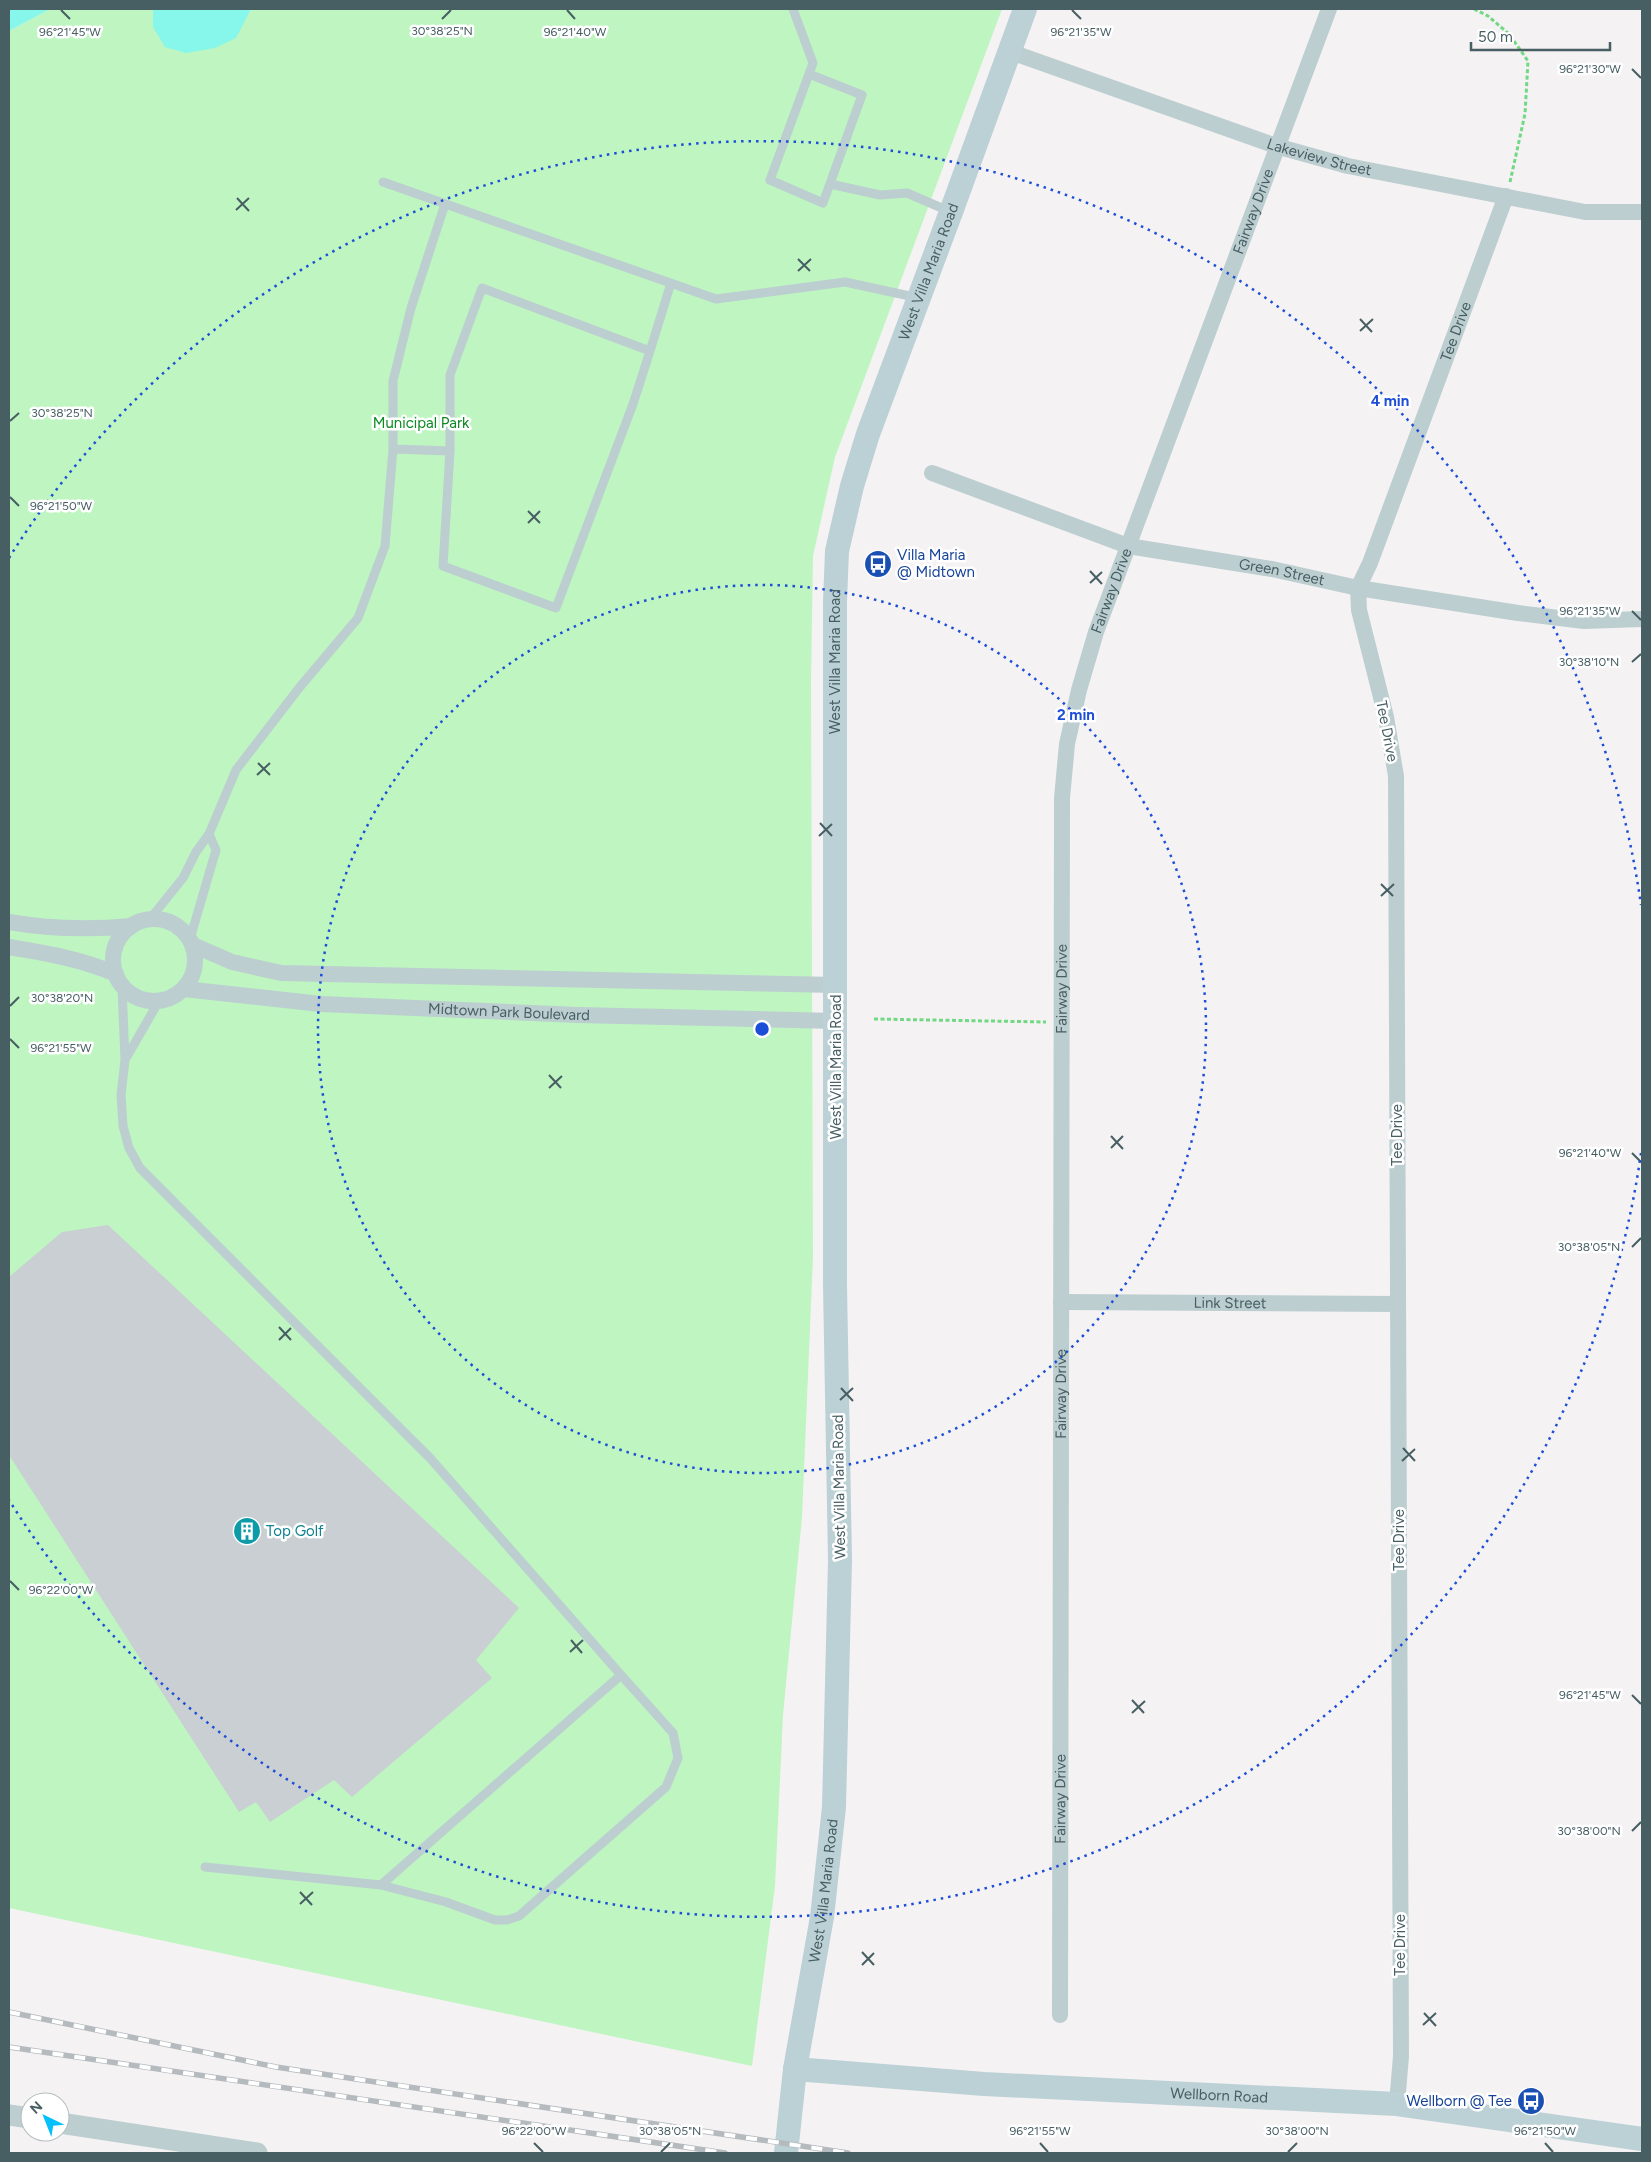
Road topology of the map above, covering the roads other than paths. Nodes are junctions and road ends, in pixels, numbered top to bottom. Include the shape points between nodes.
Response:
1 (793, 9) edge
2 (1025, 9) edge
3 (1328, 9) edge
4 (1008, 51) junction
5 (809, 74) junction
6 (1276, 146) junction
7 (383, 182) dead end
8 (830, 184) junction
9 (1506, 196) junction
10 (445, 204) junction
11 (952, 212) junction
12 (1642, 212) edge
13 (671, 283) junction
14 (919, 298) junction
15 (650, 352) junction
16 (393, 449) junction
17 (450, 451) junction
18 (932, 473) dead end
19 (1128, 546) junction
20 (1358, 588) junction
21 (1642, 619) edge
22 (209, 834) junction
23 (150, 919) junction
24 (9, 922) edge
25 (132, 926) junction
26 (191, 942) junction
27 (9, 948) edge
28 (119, 980) junction
29 (836, 985) junction
30 (184, 989) junction
31 (159, 1001) junction
32 (836, 1021) junction
33 (125, 1060) junction
34 (1061, 1302) junction
35 (1398, 1304) junction
36 (622, 1675) junction
37 (205, 1867) dead end
38 (381, 1885) junction
39 (1060, 2015) dead end
40 (795, 2070) junction
41 (1397, 2104) junction
42 (70, 2125) edge
43 (1642, 2139) edge
44 (225, 2151) edge
45 (257, 2153) edge
46 (786, 2153) edge

1 - 5 lane via 813,62
2 - 4 main road, West Villa Maria Road
3 - 6 street, Fairway Drive
4 - 6 street, Lakeview Street
4 - 11 main road, West Villa Maria Road
5 - 8 lane via 862,95
5 - 8 lane via 770,180 823,202
6 - 9 street, Lakeview Street via 1348,166
6 - 19 street, Fairway Drive
7 - 10 lane
8 - 11 lane via 880,195 907,193
9 - 12 street, Lakeview Street via 1585,212
9 - 20 street, Tee Drive
10 - 13 lane
10 - 16 lane via 411,308 393,381
11 - 14 main road, West Villa Maria Road
13 - 14 lane via 716,299 845,282
13 - 15 lane
14 - 29 main road, West Villa Maria Road via 868,434 837,551
15 - 17 lane via 482,288 450,375
15 - 17 lane via 556,608 443,566
16 - 17 lane
16 - 22 lane via 385,546 358,618 236,770
18 - 19 street, Green Street
19 - 20 street, Green Street via 1272,569
19 - 34 street, Fairway Drive via 1096,632 1066,744 1062,798
20 - 21 street, Green Street via 1584,621
20 - 35 street, Tee Drive via 1359,610 1386,717 1396,776
22 - 23 lane via 184,878
22 - 26 lane via 216,850
23 - 25 street
23 - 26 street via 173,923
24 - 25 street via 95,930
25 - 28 street via 116,947 113,960
26 - 29 street via 232,962 281,972
26 - 30 street via 195,968
27 - 28 street via 86,962
28 - 31 street via 132,995
28 - 33 lane
29 - 32 main road, West Villa Maria Road
30 - 31 street
30 - 32 street, Midtown Park Boulevard via 321,1004 578,1015
31 - 33 lane
32 - 40 main road, West Villa Maria Road via 835,1285 840,1560 834,1807 822,1917
33 - 36 lane via 121,1094 123,1126 129,1148 140,1168 430,1458
34 - 35 street, Link Street
34 - 39 street, Fairway Drive
35 - 41 street, Tee Drive via 1401,2056
36 - 38 lane
36 - 38 lane via 673,1734 678,1758 666,1787 519,1916 496,1920 446,1902
37 - 38 lane
40 - 41 main road, Wellborn Road via 984,2084
40 - 46 main road, West Villa Maria Road
41 - 43 main road, Wellborn Road
42 - 44 street
44 - 45 street

